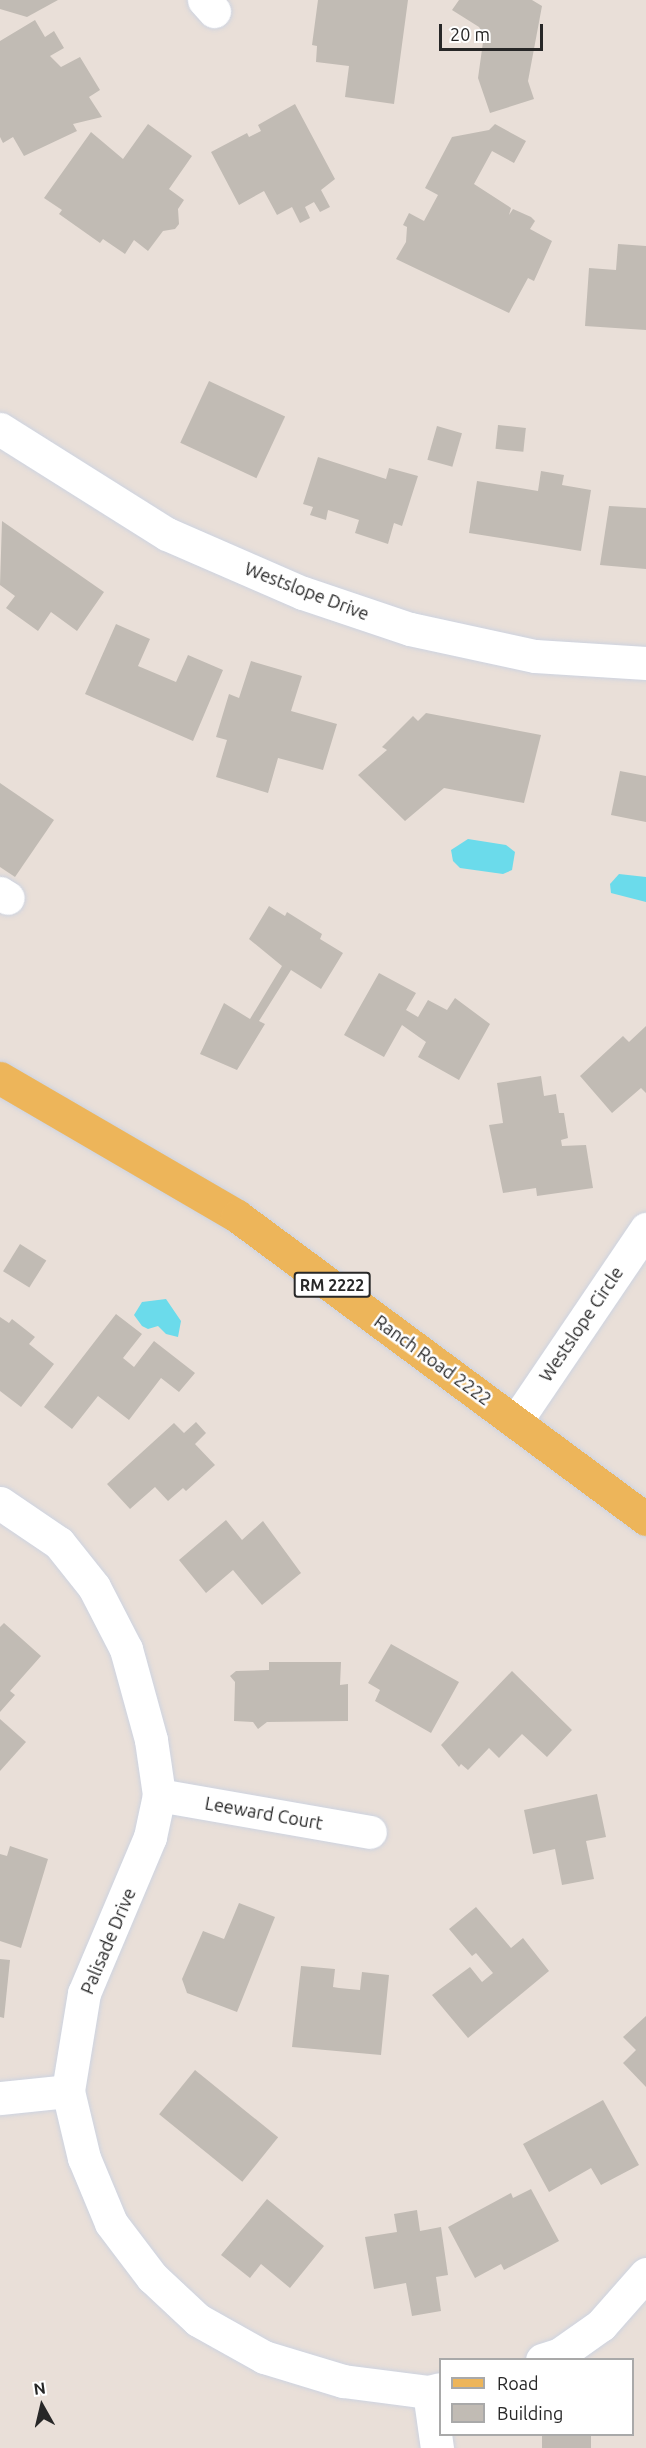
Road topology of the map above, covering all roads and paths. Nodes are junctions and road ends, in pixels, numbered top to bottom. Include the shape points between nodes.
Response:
1 (0, 429) edge
2 (646, 663) edge
3 (0, 1078) edge
4 (646, 1229) edge
5 (516, 1420) junction
6 (0, 1503) edge
7 (646, 1519) edge
8 (159, 1795) junction
9 (370, 1832) dead end
10 (68, 2091) junction
11 (0, 2098) edge
12 (646, 2274) edge
13 (548, 2358) edge
14 (435, 2390) edge
15 (437, 2448) edge

1 - 2 street, Westslope Drive via 167,534 303,593 410,628 535,656
3 - 5 main road, Ranch Road 2222 / RM 2222 via 237,1216
4 - 5 street, Westslope Circle
5 - 7 main road, Ranch Road 2222 / RM 2222
6 - 8 street, Palisade Drive via 59,1543 94,1587 126,1649 151,1740
8 - 9 street, Leeward Court
8 - 10 street, Palisade Drive via 150,1837 84,1993
10 - 11 street
10 - 14 street, Palisade Drive via 84,2158 111,2223 152,2277 198,2320 264,2356 343,2381
12 - 13 street via 602,2325
14 - 15 street

